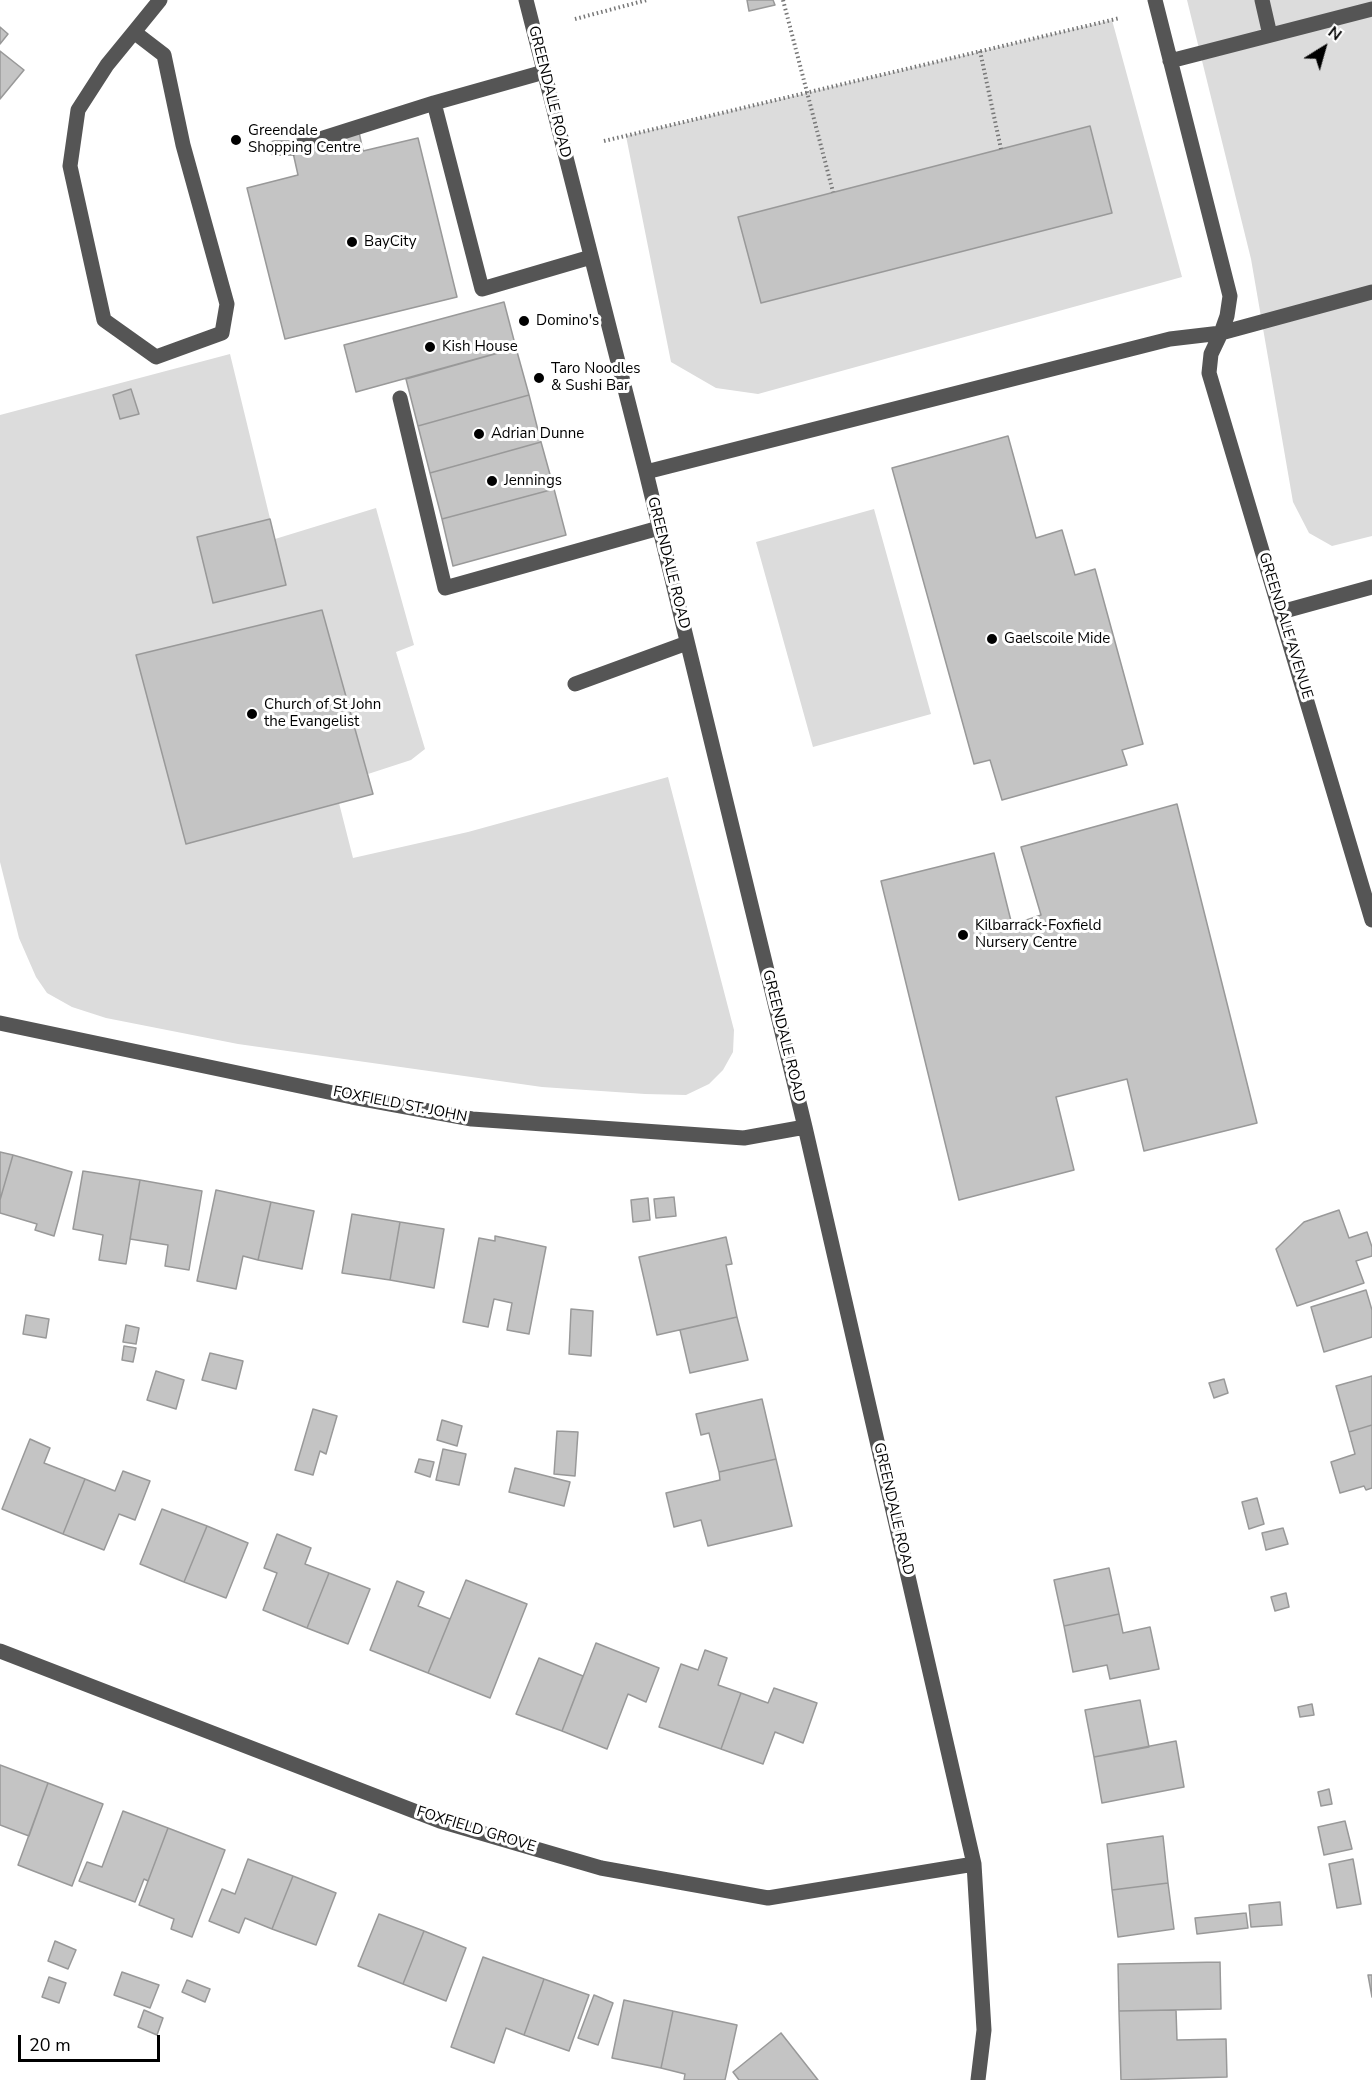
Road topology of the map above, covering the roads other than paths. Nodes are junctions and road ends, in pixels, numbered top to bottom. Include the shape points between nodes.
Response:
1 (160, 0) edge
2 (526, 0) edge
3 (1155, 0) edge
4 (1262, 0) edge
5 (1372, 9) edge
6 (134, 32) junction
7 (1270, 35) junction
8 (1170, 61) junction
9 (544, 72) junction
10 (434, 103) junction
11 (274, 148) dead end
12 (591, 257) junction
13 (1372, 292) edge
14 (1221, 333) junction
15 (400, 398) dead end
16 (646, 472) junction
17 (659, 528) junction
18 (1372, 586) edge
19 (1281, 612) junction
20 (687, 643) junction
21 (575, 684) dead end
22 (1372, 920) edge
23 (0, 1023) edge
24 (805, 1127) junction
25 (0, 1652) edge
26 (974, 1864) junction
27 (978, 2080) edge

1 - 6 street
2 - 9 street, GREENDALE ROAD
3 - 8 street, GREENDALE AVENUE
4 - 7 street
5 - 7 street
6 - 6 street via 164,55 183,145 227,304 222,333 156,357 104,320 70,166 78,110
7 - 8 street
8 - 14 street, GREENDALE AVENUE via 1230,296
9 - 10 street
9 - 12 street, GREENDALE ROAD
10 - 11 street via 292,148
10 - 12 street via 482,289
12 - 16 street, GREENDALE ROAD
13 - 14 street
14 - 16 street via 1170,339
14 - 19 street, GREENDALE AVENUE via 1210,354 1209,373
15 - 17 street via 445,588
16 - 17 street, GREENDALE ROAD
17 - 20 street, GREENDALE ROAD
18 - 19 street
19 - 22 street, GREENDALE AVENUE
20 - 21 street
20 - 24 street, GREENDALE ROAD
23 - 24 street, FOXFIELD ST. JOHN via 472,1119 744,1138
24 - 26 street, GREENDALE ROAD
25 - 26 street, FOXFIELD GROVE via 440,1821 601,1868 768,1898
26 - 27 street, GREENDALE ROAD via 984,2030

